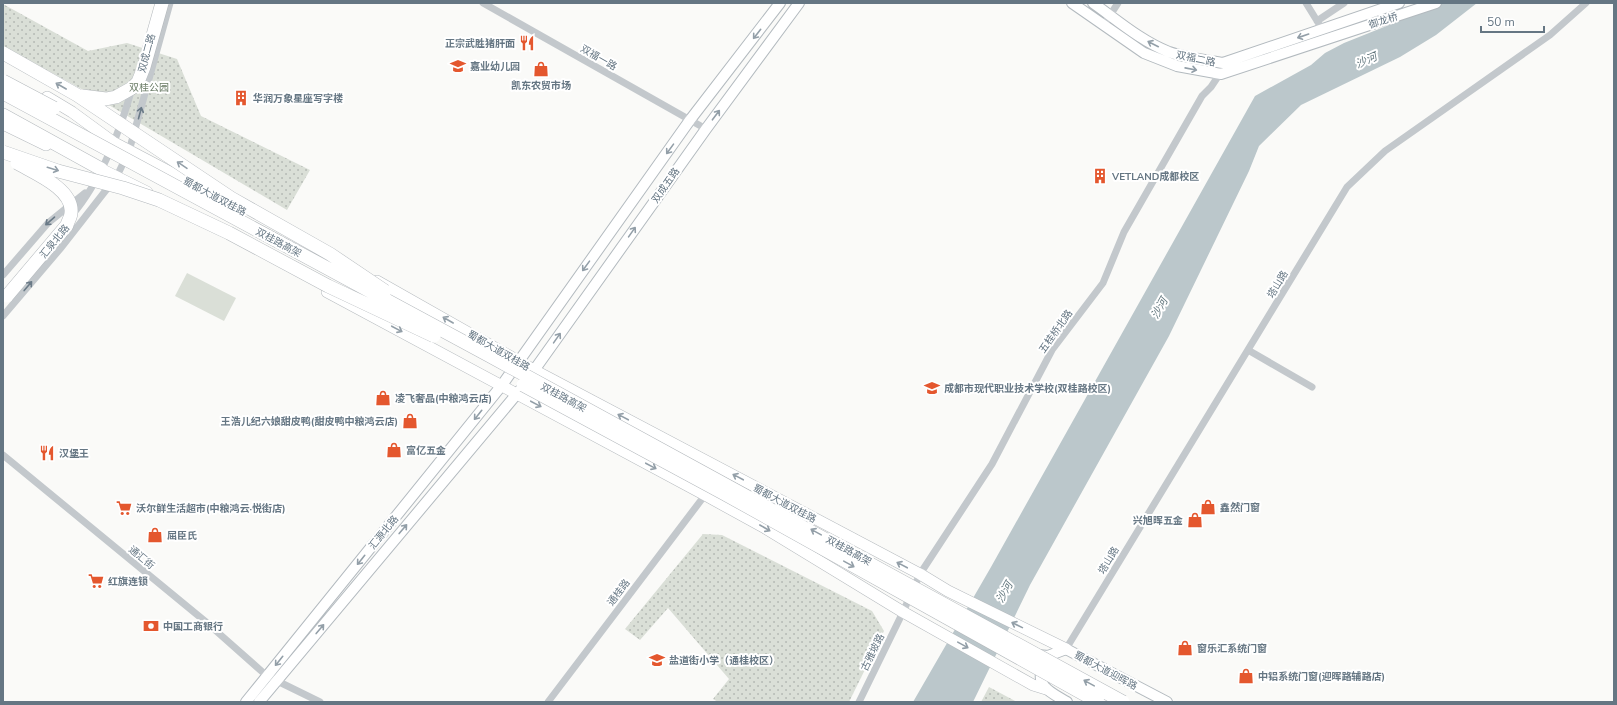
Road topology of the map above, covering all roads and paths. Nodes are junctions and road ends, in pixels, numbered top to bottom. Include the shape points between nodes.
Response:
1 (155, 3) edge
2 (162, 3) edge
3 (170, 3) edge
4 (483, 3) edge
5 (780, 3) edge
6 (799, 3) edge
7 (1072, 3) edge
8 (1093, 3) edge
9 (1118, 3) edge
10 (1306, 3) edge
11 (1344, 3) edge
12 (1399, 3) edge
13 (1436, 3) edge
14 (1586, 3) edge
15 (1110, 15) junction
16 (1353, 18) joint
17 (1320, 25) junction
18 (1104, 26) junction
19 (1330, 37) joint
20 (3, 53) edge
21 (1223, 63) junction
22 (3, 74) edge
23 (1221, 74) junction
24 (3, 81) edge
25 (3, 93) edge
26 (76, 95) junction
27 (3, 103) edge
28 (54, 108) joint
29 (3, 115) edge
30 (690, 120) junction
31 (3, 124) edge
32 (706, 129) junction
33 (113, 142) junction
34 (130, 151) junction
35 (3, 152) edge
36 (3, 155) edge
37 (101, 169) junction
38 (117, 176) junction
39 (92, 188) junction
40 (3, 275) edge
41 (4, 297) edge
42 (3, 316) edge
43 (436, 333) junction
44 (1248, 350) junction
45 (518, 361) junction
46 (534, 370) junction
47 (502, 385) junction
48 (1312, 387) dead end
49 (517, 394) junction
50 (3, 455) edge
51 (705, 495) junction
52 (920, 574) junction
53 (903, 612) junction
54 (1066, 649) junction
55 (272, 678) junction
56 (1054, 678) junction
57 (1046, 689) junction
58 (246, 702) edge
59 (259, 702) edge
60 (320, 702) edge
61 (548, 702) edge
62 (859, 702) edge
63 (1067, 702) edge
64 (1090, 702) edge
65 (1098, 702) edge
66 (1123, 702) edge
67 (1167, 702) edge

1 - 33 street, 双成二路 via 128,102
2 - 26 highway, bridge via 138,82 123,94 106,99
34 -> 3 street, 双成二路
4 - 30 street, 双福一路
5 -> 30 street, 双成五路
32 -> 6 street, 双成五路
7 - 18 street, 双福二路
8 - 15 street, 双福二路
9 - 15 street
10 - 17 street
11 - 17 street
12 - 16 street, 御龙桥
13 - 19 street, 御龙桥
14 - 44 street, 塔山路 via 1550,35 1386,151 1347,186
15 - 18 street
21 -> 15 street, 双福二路 via 1168,52 1141,38
16 - 17 street, 双福二路
17 -> 21 street, 双福二路
18 -> 23 street, 双福二路 via 1144,53 1162,61
19 - 23 street, 双福二路
26 -> 20 highway, bridge
21 - 23 street
22 - 33 main road, 蜀都大道双桂路 via 72,112
23 - 52 street, 五桂桥北路 via 1202,96 1124,232 1103,283 1052,350 992,464
24 - 28 highway, bridge
25 - 43 highway, 双桂路高架, bridge
43 -> 26 highway, bridge via 330,254 231,198
27 - 43 highway, 双桂路高架, bridge
28 - 33 main road
29 - 37 highway
30 - 32 street, 双福一路
30 -> 45 street, 双成五路
31 - 37 main road
46 -> 32 street, 双成五路
33 - 34 main road, 蜀都大道双桂路
33 - 37 street, 双成二路
34 - 38 street, 双成二路
45 -> 34 main road, 蜀都大道双桂路 via 404,294
35 -> 43 highway, bridge via 159,200 229,232 348,296
36 - 41 highway, bridge via 58,187 69,200 71,213 67,225
37 - 38 main road
37 - 39 street, 汇泉北路
42 -> 38 street, 汇泉北路
38 -> 47 main road
39 -> 40 street via 48,223
39 - 41 street, 汇泉北路
43 -> 56 highway, 双桂路高架, bridge
66 -> 43 highway, 双桂路高架, bridge via 731,486
44 - 48 street
44 - 54 street, 塔山路
45 - 46 main road, 蜀都大道双桂路
45 - 47 street, 汇源北路
46 - 49 street, 汇源北路
52 -> 46 main road, 蜀都大道双桂路
47 - 49 main road
47 -> 55 street, 汇源北路
49 -> 51 main road
55 -> 49 street, 汇源北路
50 - 55 street, 通汇街
51 -> 53 main road via 765,528
51 - 61 street, 通桂路
52 - 53 street, 五桂桥北路
54 -> 52 main road, 蜀都大道双桂路 via 948,591
53 - 54 street, bridge via 919,602 942,607 1029,653 1048,656
53 -> 57 main road via 1033,685
53 - 62 street, 古雅坡路
54 - 57 street via 1050,658 1042,667 1041,683
54 - 67 street, 蜀都大道迎晖路
55 - 58 street, 汇源北路
55 - 59 street, 汇源北路
55 - 60 street, 通汇街
56 - 64 street, bridge
56 - 65 highway, 双桂路高架, bridge
57 - 63 street

